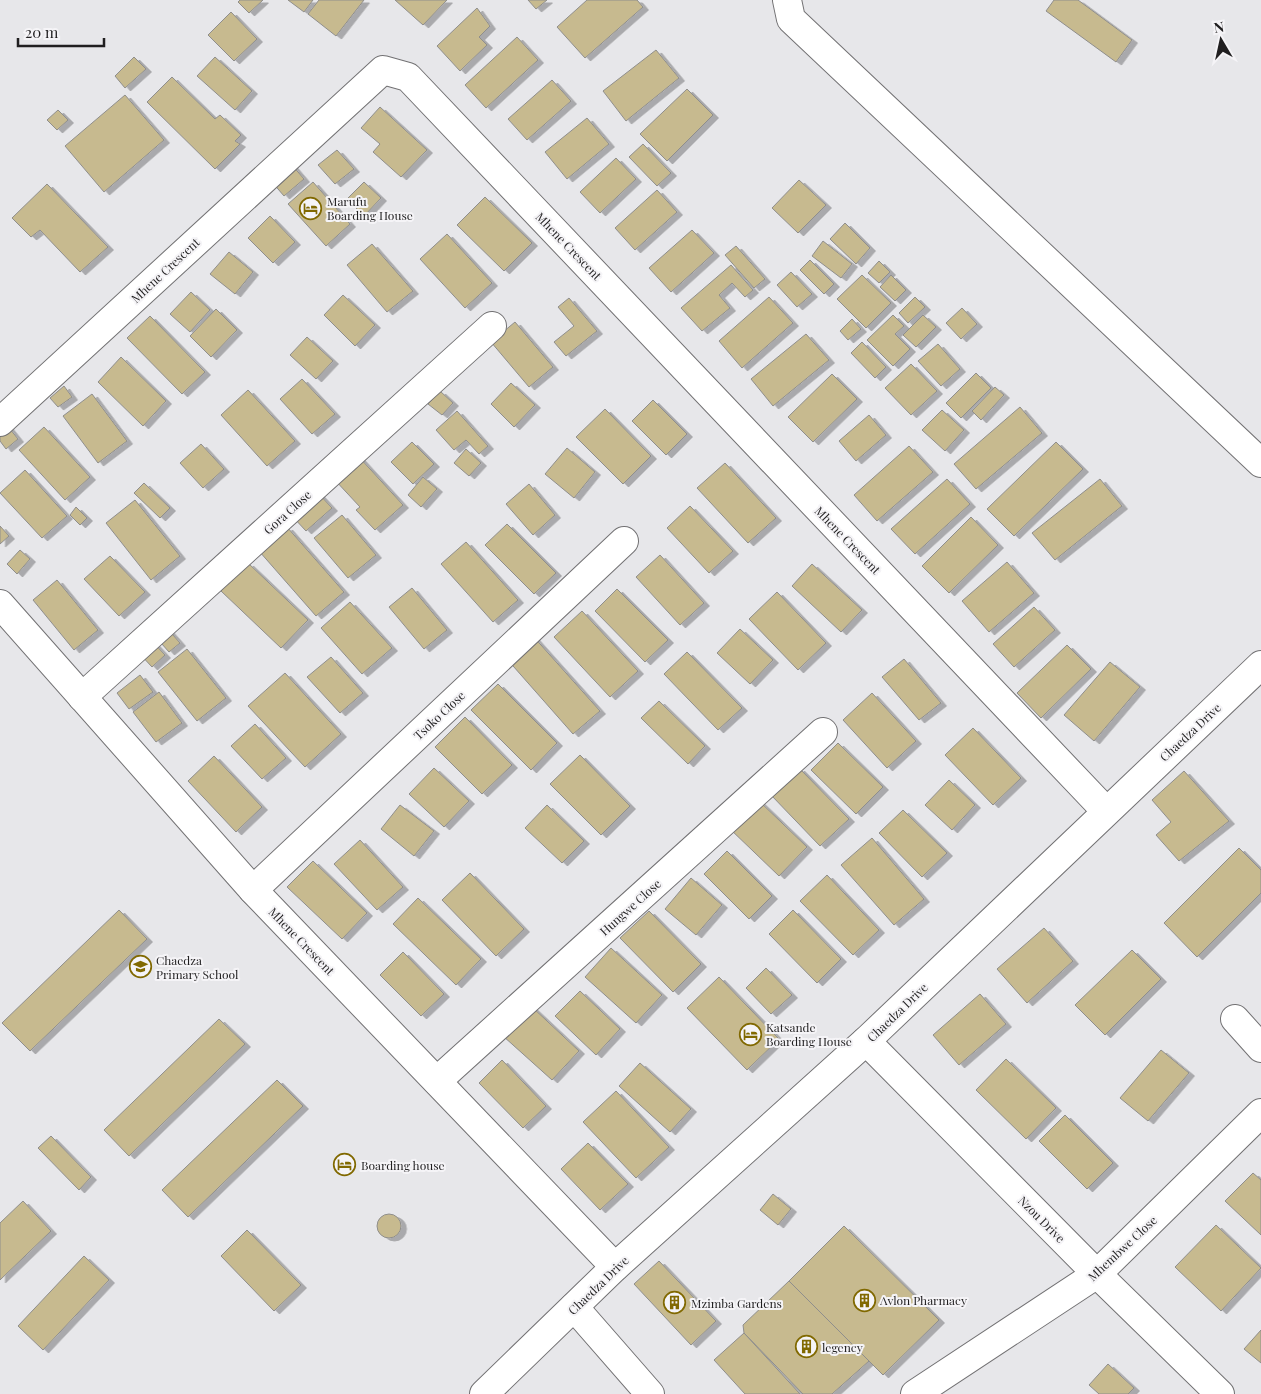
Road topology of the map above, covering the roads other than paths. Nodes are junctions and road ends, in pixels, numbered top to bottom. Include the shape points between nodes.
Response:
1 (786, 0) edge
2 (492, 326) dead end
3 (0, 422) edge
4 (1261, 463) edge
5 (624, 541) dead end
6 (0, 604) edge
7 (1261, 665) edge
8 (82, 697) junction
9 (823, 732) dead end
10 (1106, 811) junction
11 (253, 890) junction
12 (1235, 1019) dead end
13 (866, 1041) junction
14 (1261, 1048) edge
15 (438, 1081) junction
16 (1261, 1113) edge
17 (615, 1267) junction
18 (1097, 1274) junction
19 (574, 1308) junction
20 (484, 1394) edge
21 (650, 1394) edge
22 (915, 1394) edge
23 (1220, 1394) edge

1 - 4 street via 791,19
2 - 8 street, Gora Close
3 - 10 street, Mhene Crescent via 383,70 408,77
5 - 11 street, Tsoko Close
6 - 8 street, Mhene Crescent
7 - 10 street, Chaedza Drive
8 - 11 street, Mhene Crescent
9 - 15 street, Hungwe Close
10 - 13 street, Chaedza Drive
11 - 15 street, Mhene Crescent
12 - 14 street
13 - 17 street, Chaedza Drive
13 - 18 street, Nzou Drive
15 - 17 street, Mhene Crescent
16 - 18 street, Mhembwe Close
17 - 19 street, Chaedza Drive
18 - 22 street, Mhembwe Close
18 - 23 street, Nzou Drive
19 - 20 street, Chaedza Drive
19 - 21 street

